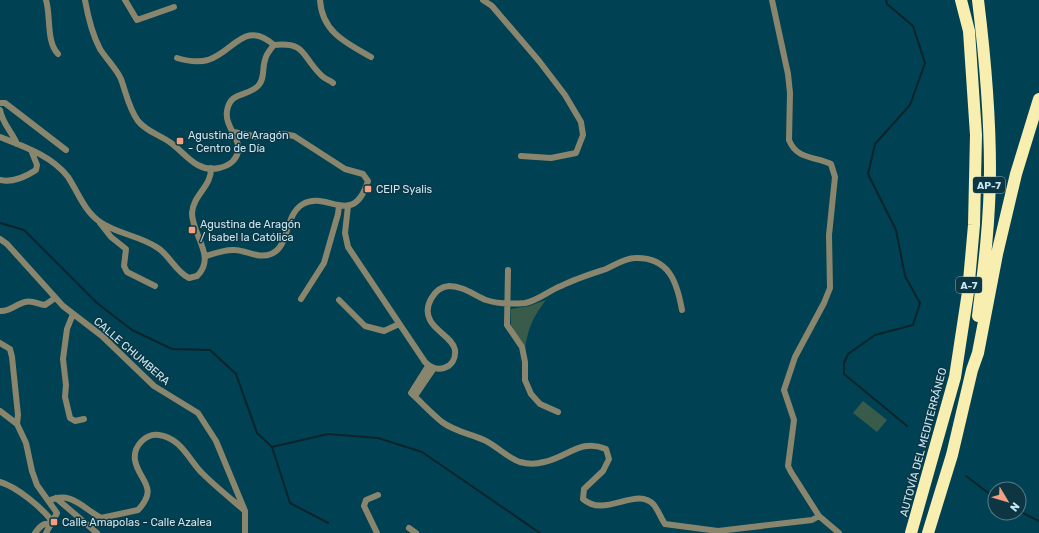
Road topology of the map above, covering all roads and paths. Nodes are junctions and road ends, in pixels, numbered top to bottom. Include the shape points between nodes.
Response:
1 (46, 0) edge
2 (85, 0) edge
3 (125, 0) edge
4 (320, 0) edge
5 (483, 0) edge
6 (772, 0) edge
7 (961, 0) edge
8 (968, 0) edge
9 (978, 0) edge
10 (174, 7) dead end
11 (968, 30) junction
12 (274, 45) junction
13 (58, 54) dead end
14 (371, 57) dead end
15 (177, 58) dead end
16 (333, 82) dead end
17 (1039, 99) edge
18 (0, 103) edge
19 (0, 110) edge
20 (234, 132) junction
21 (0, 137) edge
22 (17, 144) junction
23 (31, 150) junction
24 (66, 150) dead end
25 (521, 156) dead end
26 (211, 168) junction
27 (0, 180) edge
28 (339, 206) junction
29 (348, 206) junction
30 (99, 222) junction
31 (115, 229) junction
32 (111, 237) junction
33 (0, 239) edge
34 (206, 256) junction
35 (508, 270) dead end
36 (155, 286) dead end
37 (55, 298) junction
38 (301, 299) dead end
39 (339, 300) dead end
40 (507, 303) junction
41 (682, 310) dead end
42 (0, 311) edge
43 (73, 314) junction
44 (399, 324) junction
45 (0, 343) edge
46 (431, 367) junction
47 (972, 370) junction
48 (0, 411) edge
49 (558, 412) dead end
50 (84, 419) dead end
51 (17, 424) junction
52 (0, 482) edge
53 (378, 495) dead end
54 (56, 498) junction
55 (49, 501) junction
56 (245, 511) junction
57 (819, 516) junction
58 (51, 523) junction
59 (409, 528) dead end
60 (35, 533) edge
61 (46, 533) edge
62 (97, 533) edge
63 (245, 533) edge
64 (377, 533) edge
65 (416, 533) edge
66 (839, 533) edge
67 (912, 533) edge
68 (928, 533) edge

1 - 13 street via 52,47
2 - 26 street via 93,33 100,49 120,77 132,112 146,129 170,142 195,164
3 - 10 street via 137,20
4 - 14 street via 326,24 337,36
5 - 25 street via 492,6 539,61 565,95 581,122 583,135 576,153 551,158
6 - 57 street via 788,74 789,140 804,156 831,164 835,176 829,235 830,288 795,357 784,390 794,420 788,466
7 - 11 highway, AUTOVÍA DEL MEDITERRÁNEO / A-7
8 - 11 highway
9 - 47 highway, AP-7 via 988,106 990,171 986,248 972,352
11 - 67 highway, AUTOVÍA DEL MEDITERRÁNEO / A-7 via 976,135 974,225 968,292 955,377
12 - 15 street via 264,37 253,34 241,38 209,59 196,62
12 - 16 street via 288,44 298,48 320,74
12 - 20 street via 267,53 262,79 258,86 235,97 229,104 228,120
17 - 47 highway, A-7 via 1004,221 978,353
18 - 24 street via 5,103
19 - 22 street via 1,117 14,135
20 - 26 street via 239,149 237,156 225,167
20 - 29 street via 258,136 294,136 345,169 363,174 368,181 366,189 359,199
21 - 22 street
22 - 23 street
23 - 27 street via 37,165 36,170 13,181
23 - 30 street via 54,163
26 - 34 street via 210,180 198,196 192,214
28 - 29 street
28 - 34 street via 316,201 303,204 291,218 280,247 272,254 258,256 228,250
28 - 38 street via 324,263
29 - 44 street via 345,233 348,247
30 - 31 street
30 - 32 street
31 - 32 street
31 - 34 street via 159,248 184,276 189,278 197,276 202,271
32 - 36 street via 126,249 124,266 127,272
33 - 37 street, CALLE CHUMBERA
35 - 40 street
37 - 42 street via 45,305 29,301
37 - 43 street, CALLE CHUMBERA
39 - 44 street via 365,326 384,331
40 - 41 street via 527,302 561,285 635,258 654,262 666,269 675,280
40 - 46 street via 486,300 458,287 448,286 438,291 429,300 429,319 436,330 453,345 455,351 450,366 441,369
40 - 49 street via 507,325 522,347 525,380 530,394 540,404
43 - 50 street via 67,330 64,352 65,397 70,418 75,421
43 - 56 street, CALLE CHUMBERA via 102,336 154,386 198,413 216,441
44 - 46 street
45 - 51 street via 10,349 12,357
46 - 57 street via 413,394 442,422 484,440 510,457 522,462 544,462 584,445 597,445 606,449 609,459 603,471 584,489 583,499 590,505 600,506 641,498 653,504 665,524 718,531 812,520
47 - 68 highway, A-7 via 952,455
48 - 51 street
51 - 55 street via 26,443 37,485
52 - 58 street via 12,486 42,510
53 - 64 street via 366,500 364,506
54 - 55 street
54 - 56 street via 70,498 101,518 138,510 146,497 147,489 135,461 136,453 142,440 159,435 177,444 200,471
54 - 62 street
55 - 58 street via 57,513
56 - 63 street, CALLE CHUMBERA
57 - 66 street
58 - 60 street via 40,526
58 - 61 street
59 - 65 street

